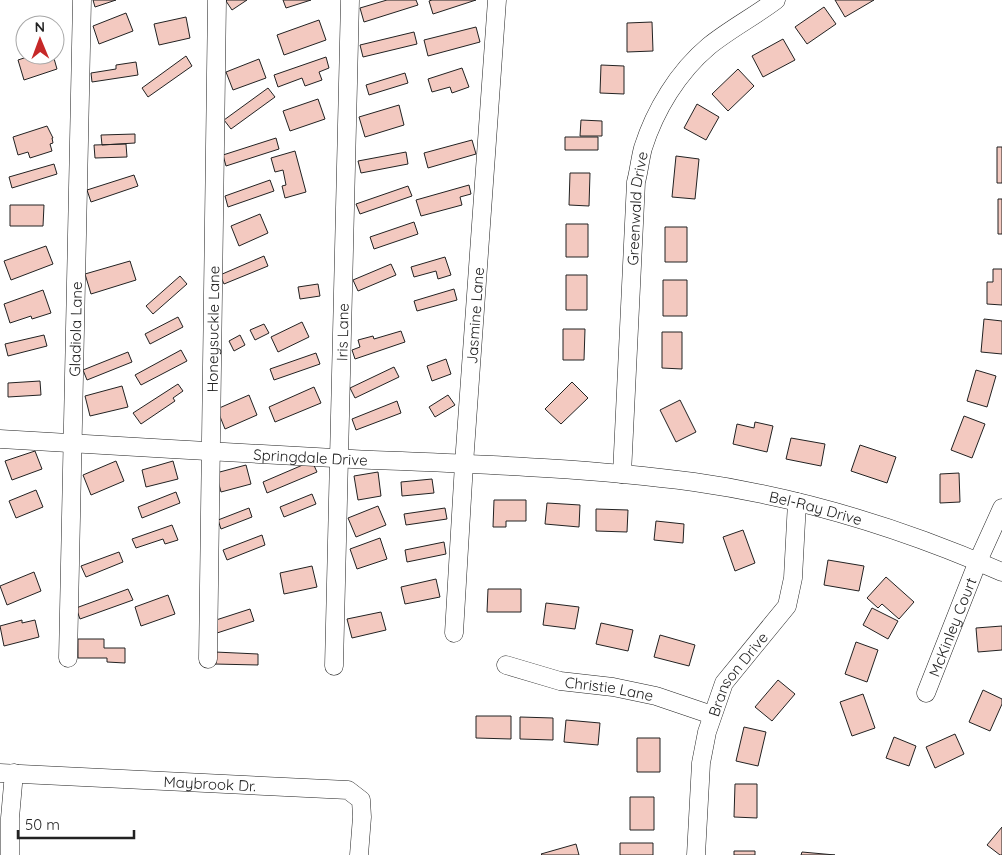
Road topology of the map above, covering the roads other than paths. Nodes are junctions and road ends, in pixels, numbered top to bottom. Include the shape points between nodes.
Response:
1 (82, 0) edge
2 (217, 0) edge
3 (350, 0) edge
4 (497, 0) edge
5 (776, 0) edge
6 (0, 439) edge
7 (73, 443) junction
8 (211, 451) junction
9 (340, 458) junction
10 (464, 464) junction
11 (622, 474) junction
12 (797, 502) junction
13 (1002, 508) edge
14 (978, 561) junction
15 (1002, 572) edge
16 (454, 633) dead end
17 (68, 658) dead end
18 (208, 658) dead end
19 (334, 666) dead end
20 (506, 666) dead end
21 (926, 693) dead end
22 (712, 715) junction
23 (7, 773) edge
24 (10, 855) edge
25 (359, 855) edge
26 (696, 855) edge

1 - 7 street, Gladiola Lane
2 - 8 street, Honeysuckle Lane
3 - 9 street, Iris Lane
4 - 10 street, Jasmine Lane
5 - 11 street, Greenwald Drive via 710,45 682,74 653,122 643,150 636,182
6 - 7 street, Springdale Drive
7 - 8 street, Springdale Drive
7 - 17 street, Gladiola Lane
8 - 9 street, Springdale Drive
8 - 18 street, Honeysuckle Lane
9 - 10 street, Springdale Drive
9 - 19 street, Iris Lane
10 - 11 street, Springdale Drive
10 - 16 street, Jasmine Lane
11 - 12 street, Bel-Ray Drive via 695,482
12 - 14 street, Bel-Ray Drive via 882,526
12 - 22 street, Branson Drive via 793,578 787,606 724,683
13 - 14 street, McKinley Court
14 - 15 street, Bel-Ray Drive
14 - 21 street, McKinley Court
20 - 22 street, Christie Lane via 560,681 656,696
22 - 26 street, Branson Drive via 701,763
23 - 24 street
23 - 25 street, Maybrook Dr. via 348,790 361,800

